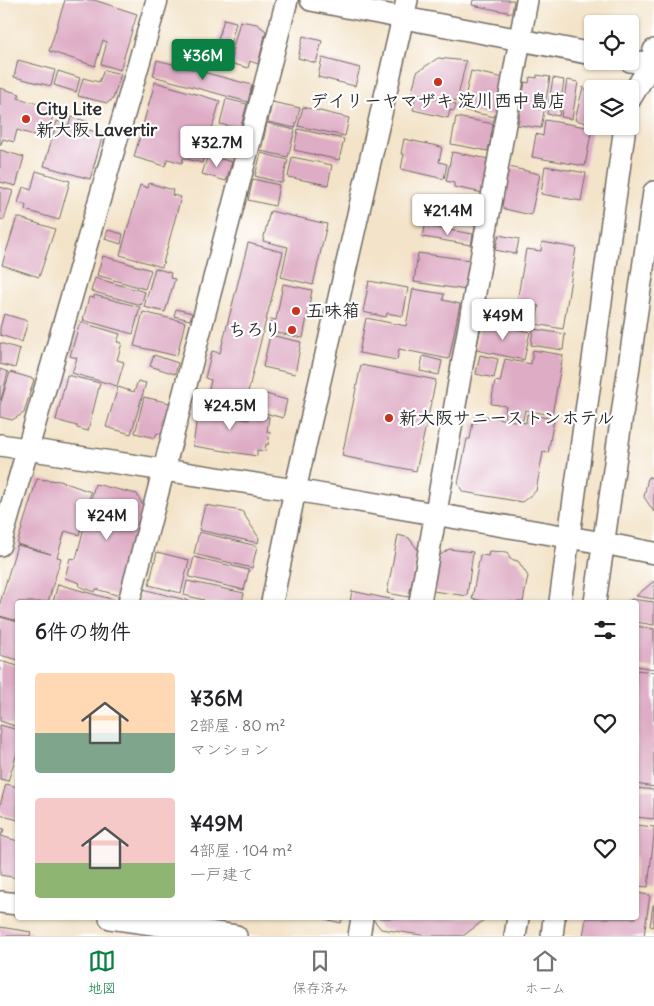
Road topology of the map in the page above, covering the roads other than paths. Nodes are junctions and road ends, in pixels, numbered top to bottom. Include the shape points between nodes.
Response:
1 (157, 0) edge
2 (287, 0) edge
3 (311, 0) edge
4 (528, 0) edge
5 (405, 9) edge
6 (520, 39) junction
7 (584, 52) edge
8 (639, 61) edge
9 (653, 62) edge
10 (639, 85) edge
11 (624, 135) edge
12 (654, 192) edge
13 (0, 444) edge
14 (28, 449) junction
15 (164, 471) junction
16 (295, 490) junction
17 (436, 514) junction
18 (569, 537) junction
19 (603, 543) junction
20 (0, 545) edge
21 (654, 552) edge
22 (131, 600) edge
23 (272, 600) edge
24 (420, 600) edge
25 (560, 600) edge
26 (595, 600) edge
27 (0, 902) edge
28 (15, 904) edge
29 (129, 920) edge
30 (362, 920) edge
31 (518, 920) edge
32 (554, 920) edge
33 (203, 928) edge
34 (236, 936) edge
35 (359, 936) edge
36 (515, 936) edge
37 (552, 936) edge

1 - 14 street
2 - 15 street
3 - 5 street
4 - 6 street
5 - 6 street
5 - 16 street
6 - 7 street
6 - 17 street
8 - 9 street
9 - 10 street
11 - 18 street
12 - 19 street
13 - 14 street
14 - 15 street
14 - 20 street
15 - 16 street
15 - 22 street
16 - 17 street
16 - 23 street
17 - 18 street
17 - 24 street
18 - 19 street
18 - 25 street
19 - 21 street
19 - 26 street
27 - 28 street
29 - 33 street
30 - 35 street
31 - 36 street
32 - 37 street
33 - 34 street

